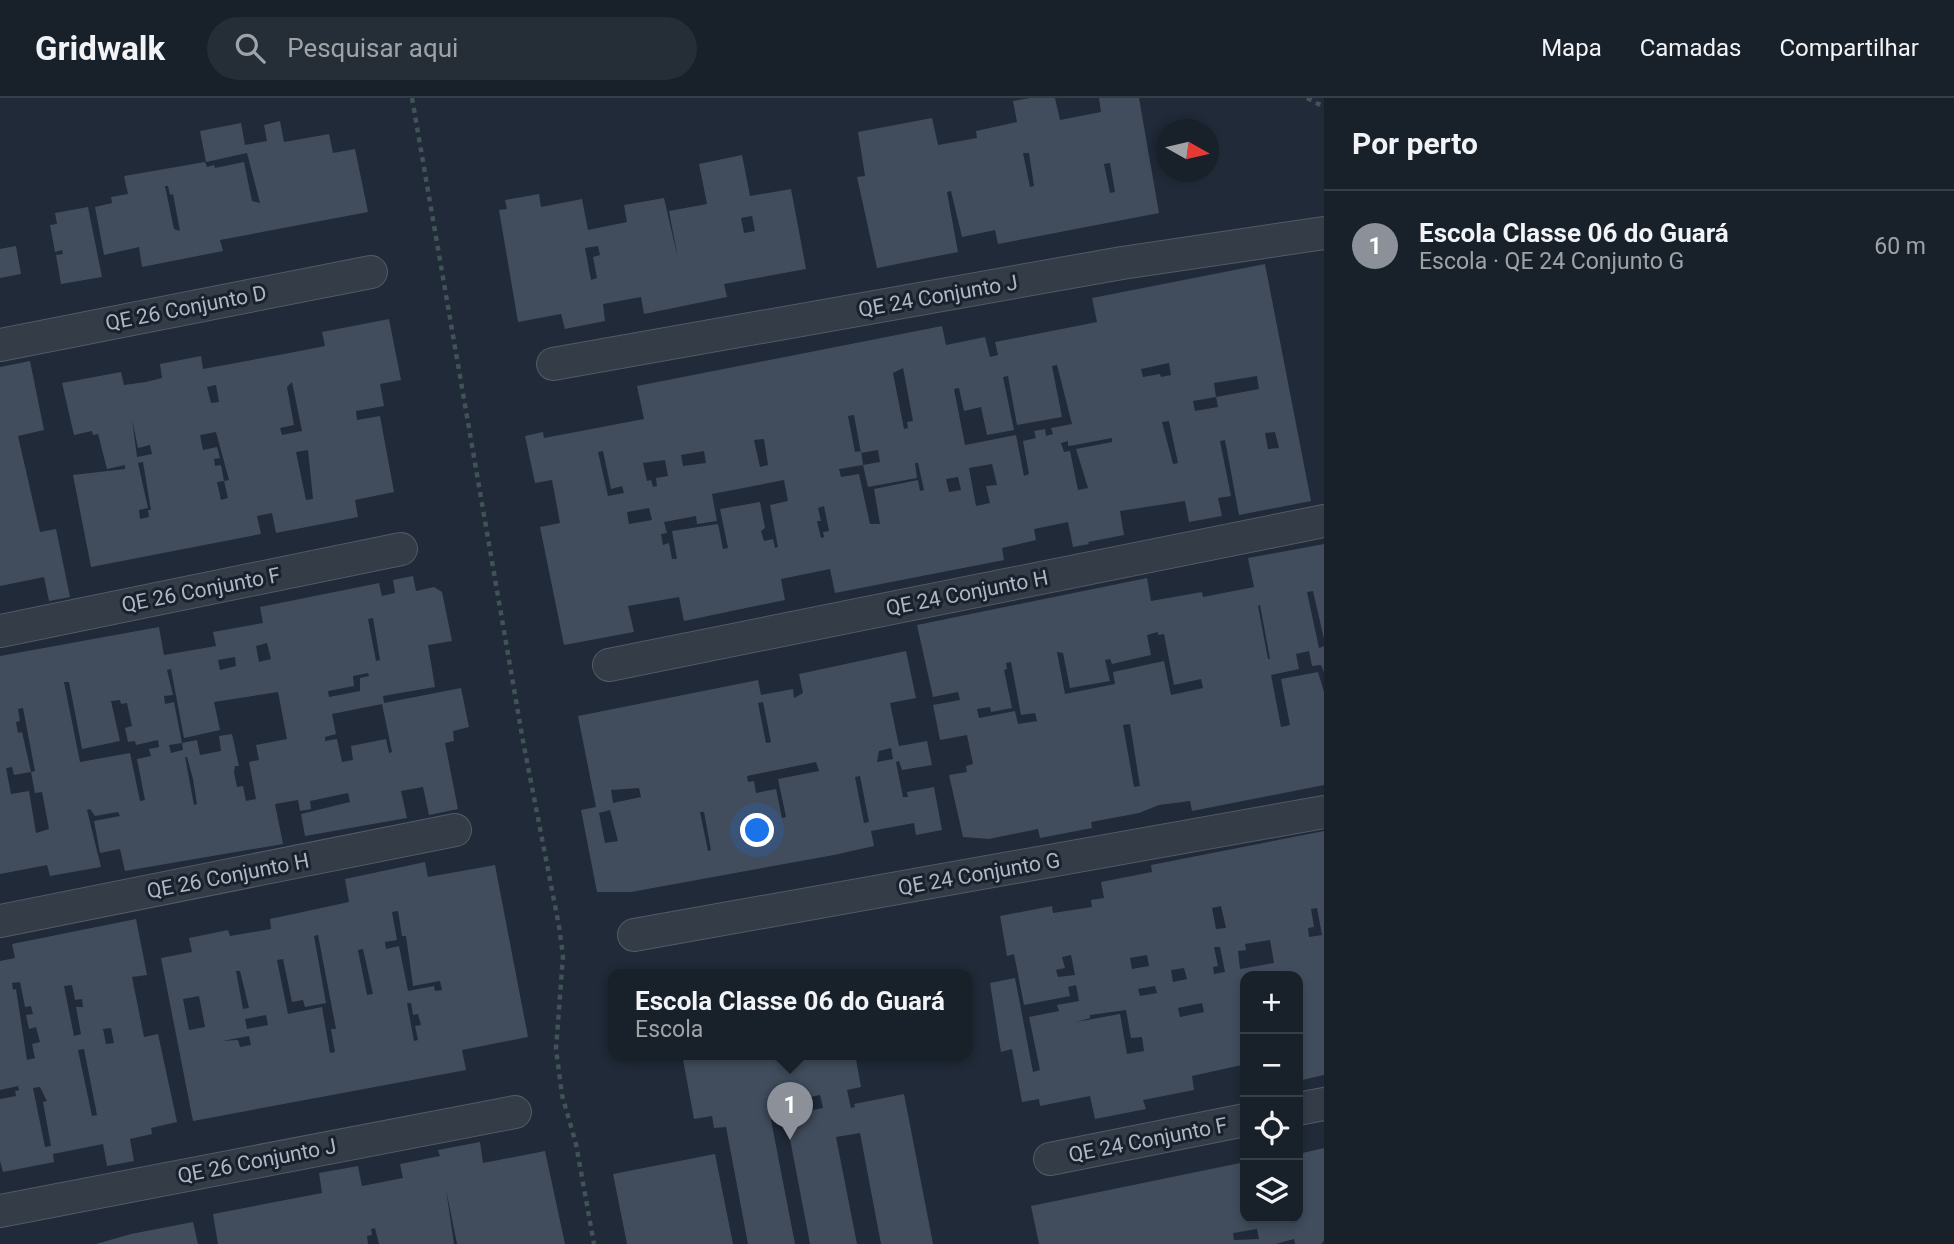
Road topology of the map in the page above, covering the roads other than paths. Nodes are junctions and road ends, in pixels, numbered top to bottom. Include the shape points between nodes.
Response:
1 (1324, 233) edge
2 (371, 272) dead end
3 (0, 345) edge
4 (553, 364) dead end
5 (1324, 522) edge
6 (401, 549) dead end
7 (0, 631) edge
8 (609, 665) dead end
9 (1324, 812) edge
10 (456, 830) dead end
11 (0, 921) edge
12 (634, 935) dead end
13 (1324, 1104) edge
14 (1303, 1108) edge
15 (515, 1112) dead end
16 (1240, 1121) edge
17 (1050, 1159) dead end
18 (0, 1211) edge

1 - 4 street, QE 24 Conjunto J via 1122,263
2 - 3 street, QE 26 Conjunto D
5 - 8 street, QE 24 Conjunto H
6 - 7 street, QE 26 Conjunto F
9 - 12 street, QE 24 Conjunto G
10 - 11 street, QE 26 Conjunto H
13 - 14 street
15 - 18 street, QE 26 Conjunto J
16 - 17 street, QE 24 Conjunto F

